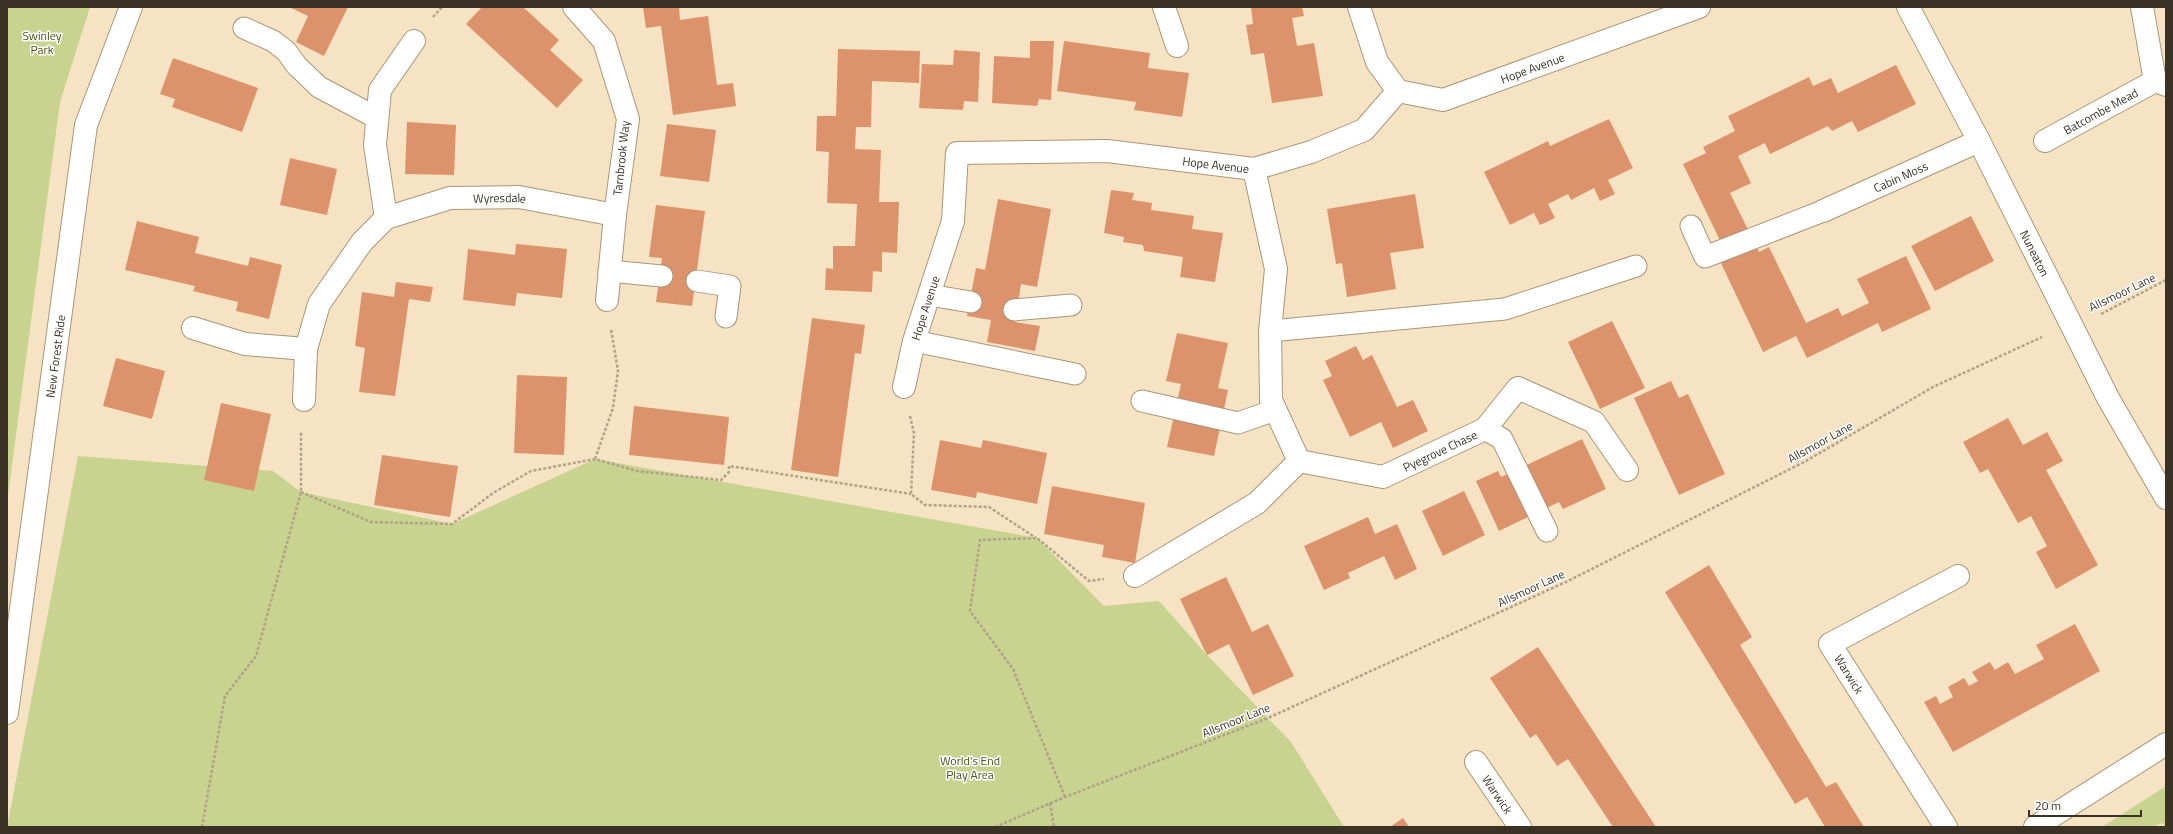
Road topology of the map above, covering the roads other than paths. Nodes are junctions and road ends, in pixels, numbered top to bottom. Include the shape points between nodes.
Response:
1 (131, 7) edge
2 (574, 7) edge
3 (1164, 7) edge
4 (1359, 7) edge
5 (1699, 7) edge
6 (1908, 7) edge
7 (2142, 7) edge
8 (244, 28) dead end
9 (414, 41) dead end
10 (1177, 46) dead end
11 (2161, 83) edge
12 (1398, 91) junction
13 (377, 118) junction
14 (1979, 141) junction
15 (2045, 141) dead end
16 (1254, 169) junction
17 (1823, 211) joint
18 (615, 215) junction
19 (386, 218) junction
20 (1691, 226) dead end
21 (1636, 266) dead end
22 (609, 271) junction
23 (662, 276) dead end
24 (697, 281) dead end
25 (929, 295) junction
26 (607, 300) road end
27 (971, 302) dead end
28 (1071, 305) dead end
29 (1014, 310) dead end
30 (726, 317) dead end
31 (194, 328) dead end
32 (1270, 331) junction
33 (914, 341) junction
34 (306, 349) junction
35 (1075, 374) dead end
36 (904, 387) road end
37 (304, 400) road end
38 (1142, 401) dead end
39 (1276, 410) junction
40 (1485, 429) junction
41 (1299, 461) junction
42 (1627, 470) dead end
43 (2166, 498) edge
44 (1547, 531) dead end
45 (1135, 576) road end
46 (1958, 576) dead end
47 (7, 713) edge
48 (2166, 744) edge
49 (1476, 762) dead end
50 (1520, 827) edge
51 (1946, 827) edge
52 (2035, 827) edge

1 - 47 street, New Forest Ride via 86,125
2 - 18 street, Tarnbrook Way via 604,41 628,120
3 - 10 street
4 - 12 street via 1377,62
5 - 12 street, Hope Avenue via 1443,100
6 - 14 street, Nuneaton
7 - 11 street, Batcombe Mead
8 - 13 lane via 273,41 286,51 297,66 319,87
9 - 13 street via 380,90
11 - 15 street, Batcombe Mead
12 - 16 street, Hope Avenue via 1364,130 1311,152
13 - 19 street via 375,145
14 - 17 street, Cabin Moss
14 - 43 street, Nuneaton via 2108,398
16 - 25 street, Hope Avenue via 1107,151 957,153 953,221
16 - 32 street via 1276,268
17 - 20 lane via 1705,257
18 - 19 street, Wyresdale via 520,197 450,198
18 - 22 street, Tarnbrook Way
19 - 34 street, Wyresdale via 362,242 319,304
21 - 32 lane via 1506,309
22 - 23 lane
22 - 26 street, Tarnbrook Way
24 - 30 lane via 730,286
25 - 27 lane
25 - 33 street, Hope Avenue
28 - 29 lane
31 - 34 street via 245,344
32 - 39 street via 1271,400
33 - 35 lane
33 - 36 street, Hope Avenue
34 - 37 street, Wyresdale
38 - 39 lane via 1238,423
39 - 41 street
40 - 41 street, Pyegrove Chase via 1383,477
40 - 42 street, Pyegrove Chase via 1518,388 1594,422
40 - 44 lane via 1502,439
41 - 45 street via 1257,503
46 - 51 street, Warwick via 1830,644
48 - 52 street
49 - 50 street, Warwick

